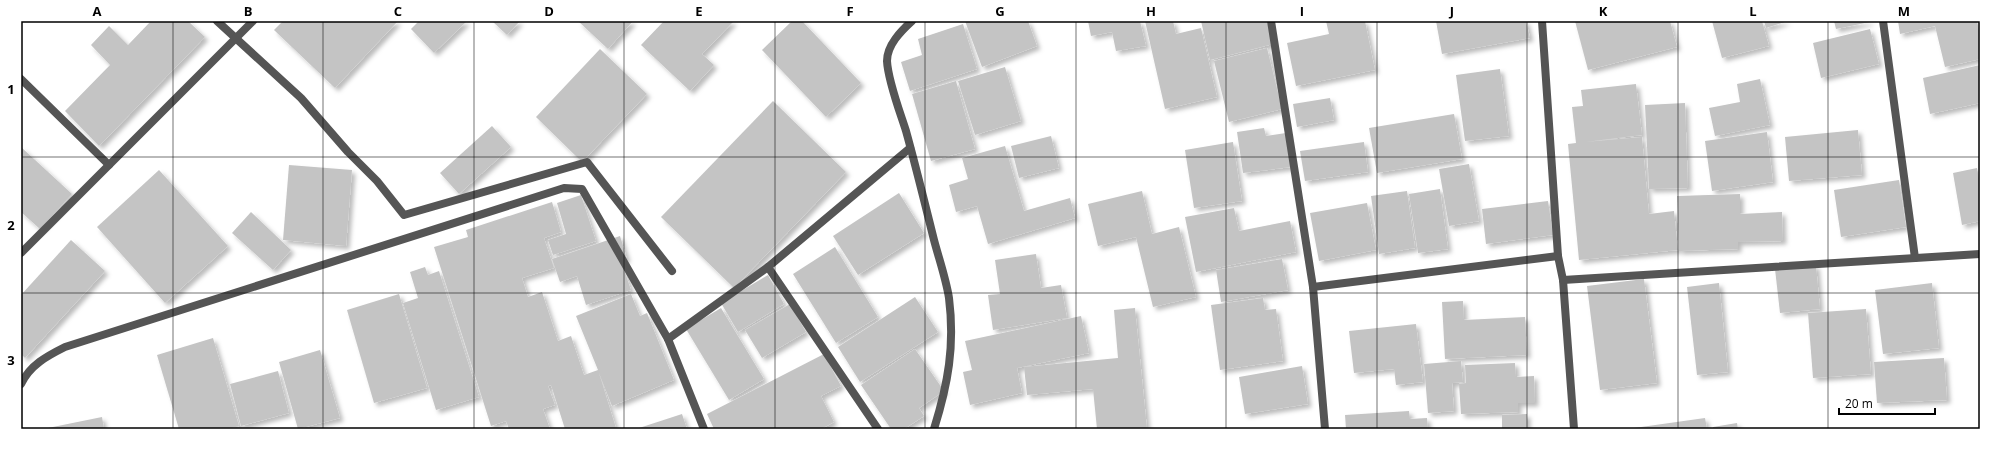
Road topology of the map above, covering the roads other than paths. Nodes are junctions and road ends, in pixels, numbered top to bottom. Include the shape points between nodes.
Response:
1 (217, 21) edge
2 (253, 21) edge
3 (912, 21) edge
4 (1271, 21) edge
5 (1542, 21) edge
6 (1883, 21) edge
7 (236, 39) junction
8 (21, 79) edge
9 (910, 148) junction
10 (109, 164) junction
11 (21, 253) edge
12 (1980, 254) edge
13 (1558, 256) junction
14 (1915, 258) junction
15 (768, 267) junction
16 (672, 271) dead end
17 (1563, 280) junction
18 (1313, 287) junction
19 (668, 339) junction
20 (21, 384) edge
21 (704, 429) edge
22 (878, 429) edge
23 (934, 429) edge
24 (1325, 429) edge
25 (1574, 429) edge

1 - 7 street
2 - 7 street
3 - 9 street via 894,41 887,61
4 - 18 street
5 - 13 street
6 - 14 street
7 - 10 street
7 - 16 street via 301,98 377,181 404,215 587,162
8 - 10 street
9 - 15 street
9 - 23 street via 948,296 951,322 946,390
10 - 11 street
12 - 14 street
13 - 17 street
13 - 18 street
14 - 17 street
15 - 19 street
15 - 22 street
17 - 25 street
18 - 24 street
19 - 20 street via 582,189 564,188 65,347 40,360
19 - 21 street

